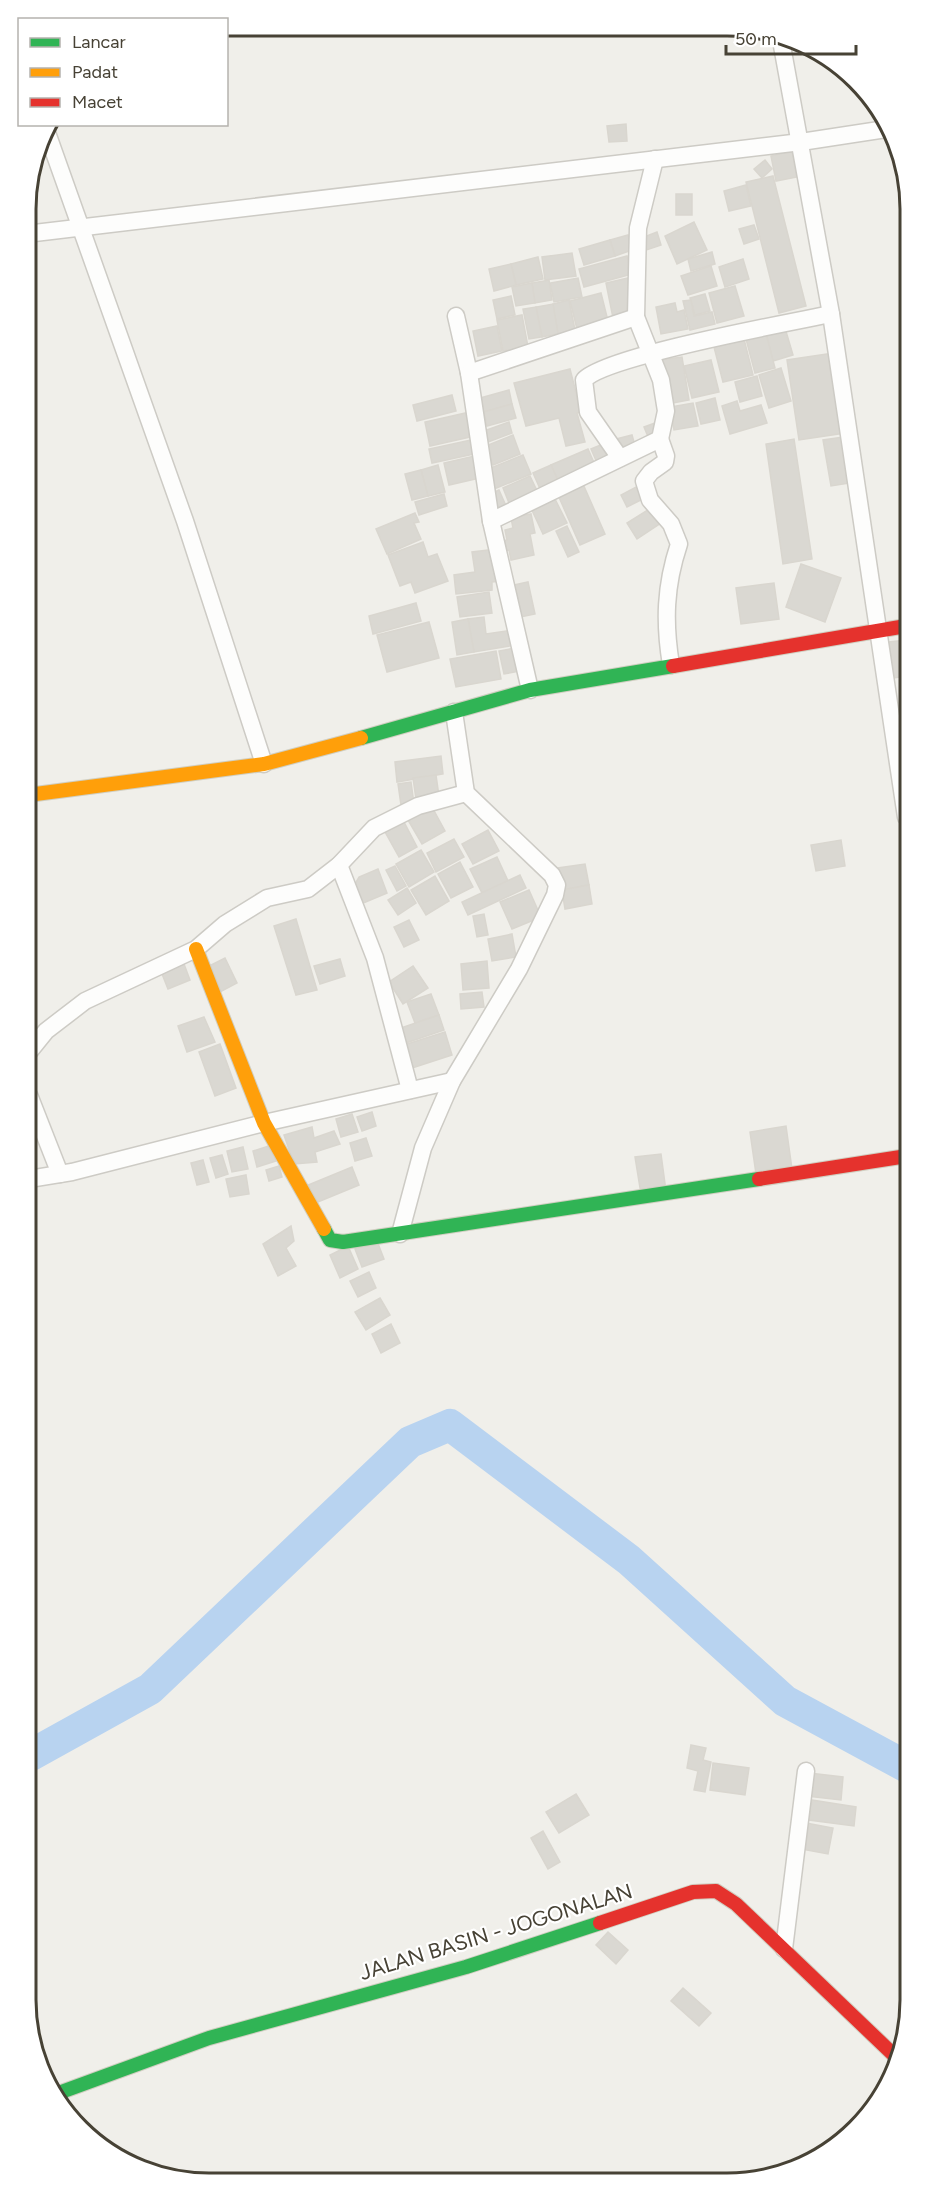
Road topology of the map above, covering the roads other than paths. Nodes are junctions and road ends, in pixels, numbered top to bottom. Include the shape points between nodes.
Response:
1 (782, 45) edge
2 (881, 130) edge
3 (50, 141) edge
4 (801, 142) junction
5 (655, 159) junction
6 (81, 227) junction
7 (36, 233) edge
8 (831, 314) junction
9 (456, 316) dead end
10 (636, 317) junction
11 (651, 354) junction
12 (469, 373) junction
13 (660, 440) junction
14 (620, 458) junction
15 (491, 521) junction
16 (900, 627) edge
17 (879, 630) junction
18 (670, 665) junction
19 (530, 690) junction
20 (454, 712) junction
21 (264, 764) junction
22 (900, 775) edge
23 (466, 793) junction
24 (36, 794) edge
25 (339, 865) junction
26 (196, 949) junction
27 (36, 1043) edge
28 (452, 1081) junction
29 (410, 1090) junction
30 (36, 1113) edge
31 (264, 1123) junction
32 (900, 1157) edge
33 (60, 1174) junction
34 (36, 1178) edge
35 (400, 1234) junction
36 (806, 1771) dead end
37 (784, 1949) junction
38 (892, 2053) edge
39 (62, 2092) edge

1 - 4 street
2 - 4 street
3 - 6 street
4 - 5 street
4 - 8 street
5 - 6 street
5 - 10 street via 638,228
6 - 7 street
6 - 21 street via 185,521
8 - 11 street
8 - 17 street
9 - 12 street
10 - 11 street
10 - 12 street
11 - 13 street via 661,380 666,411
11 - 14 street via 591,372 584,380 588,412
12 - 15 street
13 - 14 street
13 - 18 street via 665,462 644,481 650,500 671,524 680,544 665,604
14 - 15 street
15 - 19 street
16 - 17 street
17 - 18 street
17 - 22 street
18 - 19 street
19 - 20 street
20 - 21 street
20 - 23 street
21 - 24 street
23 - 25 street via 418,806 374,828
23 - 28 street via 552,875 557,885 519,969
25 - 26 street via 308,889 267,898 225,924
25 - 29 street via 375,958
26 - 27 street via 85,1001
26 - 31 street
28 - 29 street
28 - 35 street via 423,1148
29 - 31 street
30 - 33 street
31 - 33 street
31 - 35 street via 330,1240 344,1242
32 - 35 street
33 - 34 street
36 - 37 street
37 - 38 street, JALAN BASIN - JOGONALAN
37 - 39 street, JALAN BASIN - JOGONALAN via 736,1904 716,1891 693,1892 466,1967 209,2038

